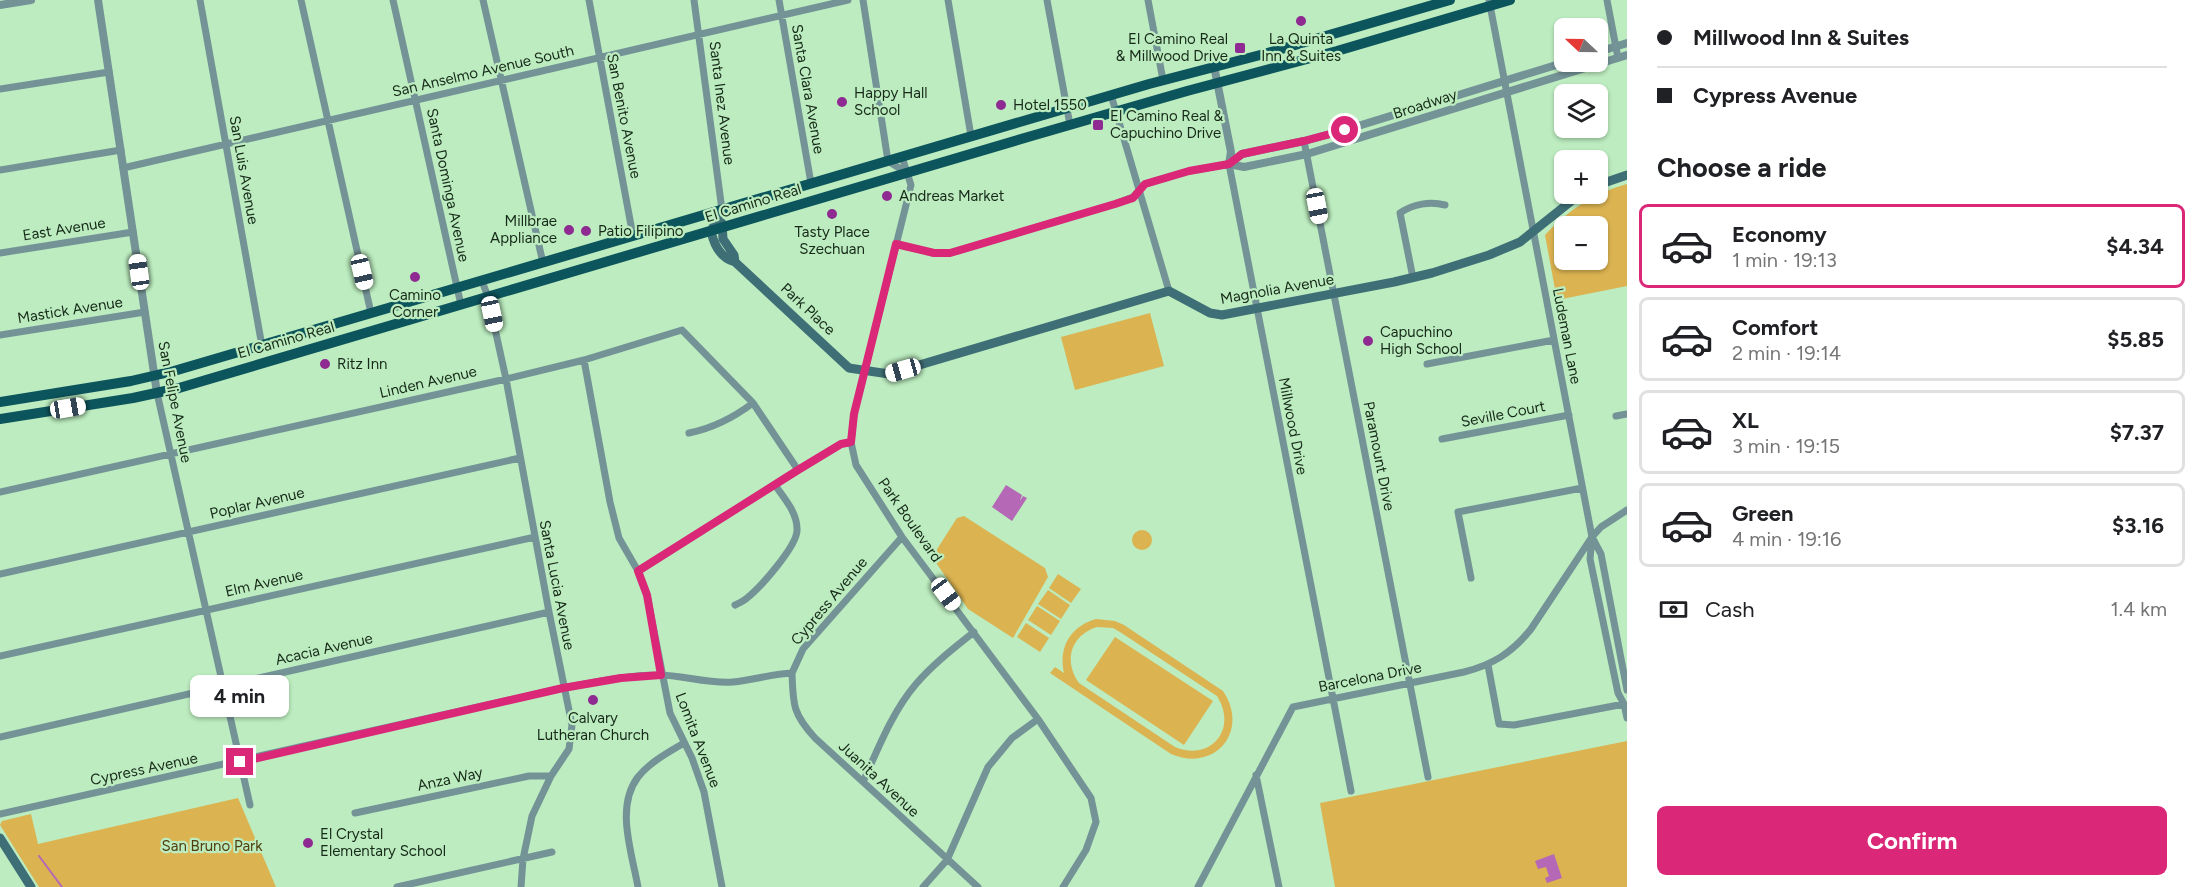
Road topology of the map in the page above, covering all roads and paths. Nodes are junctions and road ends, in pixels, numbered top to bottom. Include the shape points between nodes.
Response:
1 (31, 0) edge
2 (98, 0) edge
3 (200, 0) edge
4 (302, 0) edge
5 (393, 0) edge
6 (483, 0) edge
7 (589, 0) edge
8 (694, 0) edge
9 (779, 0) edge
10 (848, 0) edge
11 (863, 0) edge
12 (948, 0) edge
13 (1047, 0) edge
14 (1148, 0) edge
15 (1450, 0) edge
16 (1510, 0) edge
17 (1607, 0) edge
18 (1490, 3) edge
19 (0, 5) edge
20 (782, 16) junction
21 (699, 35) junction
22 (1627, 43) edge
23 (1615, 46) junction
24 (1608, 48) edge
25 (1623, 56) edge
26 (600, 57) junction
27 (1554, 65) edge
28 (1214, 66) junction
29 (109, 72) junction
30 (501, 80) junction
31 (1163, 80) junction
32 (1504, 80) junction
33 (1217, 83) junction
34 (0, 89) edge
35 (1507, 92) junction
36 (1111, 95) junction
37 (416, 101) junction
38 (1067, 108) junction
39 (1116, 111) junction
40 (328, 120) junction
41 (1070, 125) junction
42 (972, 136) junction
43 (1304, 141) junction
44 (226, 143) junction
45 (121, 150) junction
46 (1307, 154) junction
47 (902, 157) junction
48 (888, 161) junction
49 (1229, 164) junction
50 (123, 168) junction
51 (0, 170) edge
52 (907, 173) junction
53 (1627, 175) edge
54 (1608, 181) edge
55 (811, 183) junction
56 (1139, 190) junction
57 (1565, 204) edge
58 (1445, 205) dead end
59 (722, 210) junction
60 (722, 228) junction
61 (133, 231) junction
62 (711, 231) junction
63 (1534, 232) junction
64 (633, 236) junction
65 (896, 244) junction
66 (0, 253) edge
67 (735, 262) junction
68 (543, 263) junction
69 (1413, 278) junction
70 (482, 280) junction
71 (457, 288) junction
72 (1169, 291) junction
73 (1334, 294) junction
74 (488, 297) junction
75 (461, 305) junction
76 (1256, 309) junction
77 (145, 312) junction
78 (371, 313) junction
79 (0, 335) edge
80 (1554, 340) junction
81 (262, 346) junction
82 (584, 360) junction
83 (1427, 364) dead end
84 (865, 371) junction
85 (154, 376) junction
86 (506, 379) junction
87 (157, 393) junction
88 (0, 402) edge
89 (753, 403) junction
90 (1627, 414) edge
91 (1569, 415) junction
92 (1616, 416) dead end
93 (0, 419) edge
94 (689, 433) dead end
95 (1442, 439) dead end
96 (851, 442) junction
97 (171, 454) junction
98 (520, 458) junction
99 (798, 470) junction
100 (775, 484) junction
101 (1582, 488) junction
102 (0, 492) edge
103 (1627, 510) edge
104 (188, 533) junction
105 (535, 537) junction
106 (902, 537) junction
107 (1592, 537) junction
108 (638, 571) junction
109 (0, 574) edge
110 (1471, 578) dead end
111 (735, 605) dead end
112 (206, 610) junction
113 (549, 612) junction
114 (974, 632) junction
115 (0, 656) edge
116 (1488, 665) junction
117 (792, 674) junction
118 (661, 675) junction
119 (1410, 683) junction
120 (223, 686) junction
121 (563, 688) junction
122 (1627, 691) edge
123 (1333, 698) junction
124 (1624, 704) junction
125 (1627, 718) edge
126 (1038, 719) junction
127 (0, 736) edge
128 (684, 743) junction
129 (240, 762) junction
130 (1256, 775) junction
131 (551, 776) junction
132 (1428, 777) dead end
133 (863, 782) junction
134 (1351, 791) dead end
135 (250, 805) dead end
136 (355, 813) dead end
137 (0, 814) edge
138 (0, 838) edge
139 (552, 852) dead end
140 (523, 859) junction
141 (947, 860) junction
142 (31, 887) edge
143 (397, 887) edge
144 (521, 887) edge
145 (638, 887) edge
146 (722, 887) edge
147 (923, 887) edge
148 (978, 887) edge
149 (1063, 887) edge
150 (1198, 887) edge
151 (1279, 887) edge

1 - 19 street
2 - 29 street, San Felipe Avenue
3 - 44 street, San Luis Avenue
4 - 40 street
5 - 37 street, Santa Dominga Avenue
6 - 30 street
7 - 26 street, San Benito Avenue
8 - 21 street, Santa Inez Avenue
9 - 20 street, Santa Clara Avenue
10 - 20 street, San Anselmo Avenue South
11 - 48 street
12 - 42 street
13 - 38 street
14 - 31 street
15 - 28 main road, El Camino Real
16 - 18 main road, El Camino Real
17 - 23 street
18 - 32 street, Ludeman Lane
18 - 33 main road, El Camino Real via 1337,51
20 - 21 street, San Anselmo Avenue South
20 - 55 street, Santa Clara Avenue
21 - 26 street, San Anselmo Avenue South
21 - 59 street, Santa Inez Avenue
22 - 23 street
23 - 24 street
23 - 25 street
25 - 35 street, Broadway
26 - 30 street, San Anselmo Avenue South
26 - 64 street, San Benito Avenue
27 - 32 street, Broadway
28 - 31 main road, El Camino Real
28 - 33 street, Millwood Drive
29 - 34 street
29 - 45 street, San Felipe Avenue
30 - 37 street, San Anselmo Avenue South
30 - 68 street
31 - 36 main road, El Camino Real
32 - 35 street, Ludeman Lane
32 - 43 street, Broadway
33 - 39 main road, El Camino Real
33 - 49 street, Millwood Drive via 1231,152
35 - 46 street, Broadway
35 - 63 street, Ludeman Lane
36 - 38 main road, El Camino Real
36 - 39 street
37 - 40 street, San Anselmo Avenue South
37 - 71 street, Santa Dominga Avenue
38 - 41 street
38 - 42 main road, El Camino Real
39 - 41 main road, El Camino Real
39 - 56 street
40 - 44 street, San Anselmo Avenue South
40 - 78 street
41 - 52 main road, El Camino Real
42 - 47 main road, El Camino Real
43 - 46 street, Paramount Drive
43 - 49 street, Broadway via 1242,154
44 - 50 street, San Anselmo Avenue South
44 - 81 street, San Luis Avenue
45 - 50 street, San Felipe Avenue
45 - 51 street
46 - 49 street, Broadway via 1244,167
46 - 73 street, Paramount Drive
47 - 48 main road, El Camino Real
47 - 52 street, Park Boulevard
48 - 52 street
48 - 55 main road, El Camino Real
49 - 56 street, Broadway via 1189,171 1145,184
49 - 76 street, Millwood Drive
50 - 61 street, San Felipe Avenue
52 - 60 main road, El Camino Real
52 - 65 street, Park Boulevard via 911,184
53 - 54 main road
55 - 59 main road, El Camino Real
56 - 65 street, Broadway via 1133,198 1115,204 950,253
56 - 72 street
57 - 63 main road, Magnolia Avenue
58 - 69 street via 1428,203 1400,213
59 - 60 main road, Park Place
59 - 62 main road
59 - 64 main road, El Camino Real
60 - 62 main road, El Camino Real
60 - 67 main road, Park Place
61 - 66 street, East Avenue
61 - 77 street, San Felipe Avenue
62 - 67 main road, Park Place via 717,249
62 - 74 main road, El Camino Real
63 - 69 main road, Magnolia Avenue via 1506,249
63 - 80 street, Ludeman Lane
64 - 68 main road, El Camino Real
65 - 84 street, Park Boulevard
67 - 84 main road, Park Place via 849,368
68 - 70 main road, El Camino Real
69 - 73 main road, Magnolia Avenue
70 - 71 main road, El Camino Real
70 - 74 street, Santa Lucia Avenue
71 - 75 street, Santa Dominga Avenue
71 - 78 main road, El Camino Real
72 - 76 main road, Magnolia Avenue via 1216,315
72 - 84 main road via 889,374
73 - 76 main road, Magnolia Avenue
73 - 119 street, Paramount Drive
74 - 75 main road, El Camino Real
74 - 86 street, Santa Lucia Avenue
75 - 87 main road, El Camino Real
76 - 123 street, Millwood Drive
77 - 79 street, Mastick Avenue
77 - 85 street, San Felipe Avenue
78 - 81 main road, El Camino Real
80 - 83 street
80 - 91 street, Ludeman Lane
81 - 85 main road, El Camino Real
82 - 86 street, Linden Avenue
82 - 89 street, Linden Avenue via 682,330
82 - 108 street, Lomita Avenue via 619,538
84 - 96 street, Park Boulevard
85 - 87 street, San Felipe Avenue
85 - 88 main road, El Camino Real
86 - 97 street, Linden Avenue
86 - 98 street, Santa Lucia Avenue
87 - 93 main road, El Camino Real
87 - 97 street, San Felipe Avenue
89 - 94 street via 733,418
89 - 99 street, Linden Avenue
90 - 92 street
91 - 95 street, Seville Court
91 - 101 street, Ludeman Lane
96 - 99 street
96 - 106 street, Park Boulevard via 856,465
97 - 102 street, Linden Avenue
97 - 104 street, San Felipe Avenue
98 - 104 street, Poplar Avenue
98 - 105 street, Santa Lucia Avenue
99 - 100 street
100 - 108 street
100 - 111 street via 795,519 797,532 785,556 747,598
101 - 107 street, Ludeman Lane
101 - 110 street via 1458,512
103 - 107 street, Barcelona Drive
104 - 109 street, Poplar Avenue
104 - 112 street, San Felipe Avenue
105 - 112 street, Elm Avenue
105 - 113 street, Santa Lucia Avenue
106 - 114 street, Park Boulevard
106 - 117 street, Cypress Avenue via 803,649
107 - 116 street, Barcelona Drive via 1521,641
107 - 122 street, Ludeman Lane via 1602,554
107 - 124 street, Ludeman Lane via 1590,559 1618,693
108 - 118 street, Lomita Avenue via 647,595
112 - 115 street, Elm Avenue
112 - 120 street, San Felipe Avenue
113 - 120 street, Acacia Avenue
113 - 121 street, Santa Lucia Avenue
114 - 126 street, Park Boulevard
114 - 133 street via 915,685 890,724
116 - 119 street, Barcelona Drive
116 - 124 street via 1499,723 1514,725
117 - 118 street, Cypress Avenue via 731,682
117 - 133 street, Juanita Avenue via 792,702 800,722
118 - 121 street, Cypress Avenue
118 - 128 street, Lomita Avenue via 670,713
119 - 123 street, Barcelona Drive
119 - 132 street, Paramount Drive
120 - 127 street, Acacia Avenue
120 - 129 street, San Felipe Avenue
121 - 129 street, Cypress Avenue
121 - 131 street, Santa Lucia Avenue via 572,737
122 - 124 street, Ludeman Lane
123 - 130 street, Barcelona Drive via 1293,707
123 - 134 street, Millwood Drive
124 - 125 street, Ludeman Lane
126 - 141 street via 1012,738 988,767
126 - 149 street, Park Boulevard via 1091,798 1096,822 1086,850
128 - 145 street via 638,777 627,803 627,831
128 - 146 street, Lomita Avenue via 704,792
129 - 135 street, San Felipe Avenue
129 - 137 street, Cypress Avenue
130 - 150 street, Barcelona Drive
130 - 151 street
131 - 136 street, Anza Way via 529,776
131 - 140 street, Santa Lucia Avenue via 532,816
133 - 141 street, Juanita Avenue
138 - 142 main road
139 - 140 street
140 - 143 street
140 - 144 street, Santa Lucia Avenue
141 - 147 street
141 - 148 street, Juanita Avenue

